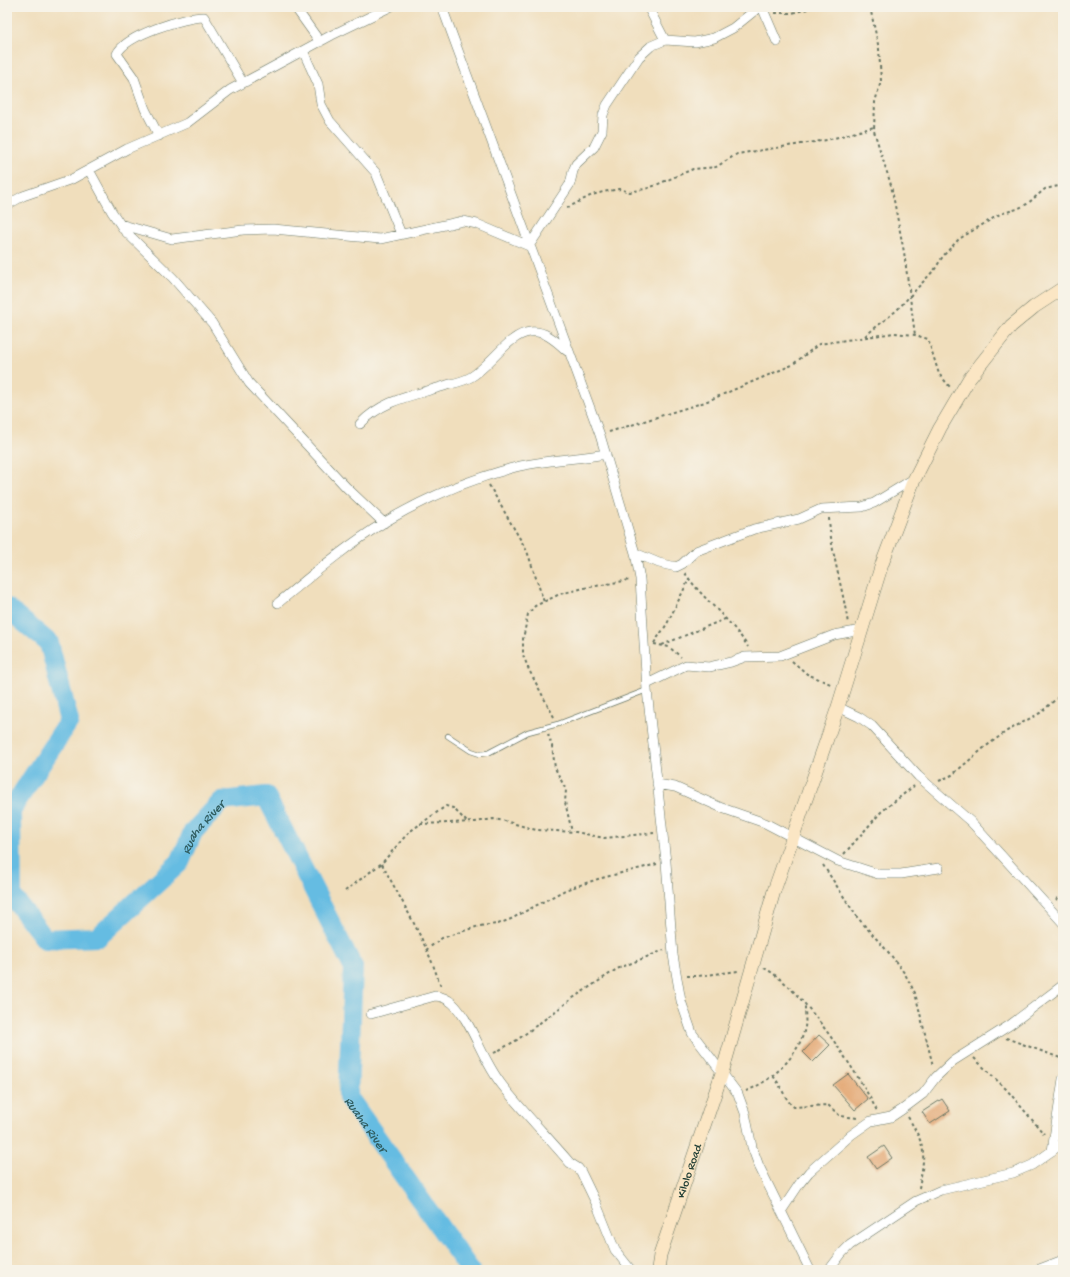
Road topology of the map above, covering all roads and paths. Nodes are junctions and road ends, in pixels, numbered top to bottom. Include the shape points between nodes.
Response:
1 (296, 7) edge
2 (390, 7) edge
3 (442, 7) edge
4 (648, 7) edge
5 (815, 7) edge
6 (870, 7) edge
7 (761, 9) edge
8 (665, 40) junction
9 (320, 42) junction
10 (777, 42) dead end
11 (303, 51) junction
12 (243, 83) junction
13 (874, 127) junction
14 (159, 136) junction
15 (89, 170) junction
16 (1063, 185) edge
17 (7, 205) edge
18 (565, 209) dead end
19 (120, 224) junction
20 (401, 234) junction
21 (529, 246) junction
22 (1063, 288) edge
23 (910, 296) junction
24 (915, 335) junction
25 (865, 337) junction
26 (568, 352) junction
27 (958, 397) junction
28 (360, 424) dead end
29 (600, 435) junction
30 (606, 454) junction
31 (484, 478) junction
32 (915, 478) junction
33 (828, 508) junction
34 (384, 523) junction
35 (635, 553) junction
36 (679, 565) junction
37 (640, 579) junction
38 (689, 580) junction
39 (544, 602) junction
40 (278, 603) dead end
41 (725, 618) junction
42 (855, 630) junction
43 (654, 644) junction
44 (662, 645) junction
45 (644, 646) junction
46 (786, 654) junction
47 (754, 656) junction
48 (686, 665) junction
49 (647, 687) junction
50 (844, 689) junction
51 (1063, 693) edge
52 (838, 707) junction
53 (558, 724) junction
54 (540, 729) junction
55 (448, 736) dead end
56 (926, 782) junction
57 (657, 784) junction
58 (466, 822) junction
59 (420, 824) junction
60 (572, 832) junction
61 (663, 832) junction
62 (793, 836) junction
63 (813, 848) junction
64 (838, 861) junction
65 (666, 862) junction
66 (382, 863) junction
67 (938, 868) dead end
68 (345, 891) dead end
69 (1063, 923) edge
70 (672, 946) junction
71 (426, 950) junction
72 (12, 957) dead end
73 (7, 958) edge
74 (751, 968) junction
75 (676, 974) junction
76 (1063, 985) edge
77 (444, 996) junction
78 (805, 1006) junction
79 (371, 1014) dead end
80 (995, 1034) junction
81 (967, 1052) junction
82 (1063, 1059) edge
83 (486, 1060) junction
84 (722, 1073) junction
85 (773, 1076) junction
86 (936, 1077) junction
87 (1063, 1079) edge
88 (738, 1094) junction
89 (903, 1109) junction
90 (881, 1119) junction
91 (871, 1121) junction
92 (1063, 1143) edge
93 (1052, 1148) junction
94 (916, 1201) junction
95 (782, 1210) junction
96 (1063, 1260) edge
97 (631, 1270) edge
98 (658, 1270) edge
99 (810, 1270) edge
100 (829, 1270) edge
101 (1037, 1270) edge

1 - 9 street
2 - 9 street
3 - 21 street
4 - 8 street
5 - 7 path via 792,13
6 - 13 path via 879,49 881,82 875,102
7 - 8 street via 714,38 695,42
7 - 10 street
8 - 21 street via 651,46 639,57 622,82 607,105 603,115 602,131 594,147 576,164 570,184
9 - 11 street
11 - 12 street
11 - 20 street via 318,84 321,104 330,121 376,173
12 - 14 street via 187,123
12 - 14 street via 204,16 171,22 141,35 117,54 134,78 145,109
13 - 18 path via 827,140 737,154 716,167 693,169 649,188 630,192 619,189 592,195
13 - 23 path via 891,185
14 - 15 street via 127,149
15 - 17 street
15 - 19 street
16 - 23 path via 1045,190 1027,204 1000,214 958,239
19 - 20 street via 172,239 273,229 380,239
19 - 34 street via 173,278 212,323 249,383 260,396 346,487
20 - 21 street via 470,221
21 - 26 street
22 - 27 main road, Kilolo Road via 1011,326
23 - 24 path
23 - 25 path
24 - 25 path via 894,333
24 - 27 path via 928,339 939,374
25 - 29 path via 819,344 792,366 705,402
26 - 28 street via 550,337 531,331 518,336 486,367 469,378 390,402 371,412
26 - 29 street
27 - 32 main road, Kilolo Road
29 - 30 street
30 - 31 street via 517,467
30 - 35 street
31 - 34 street via 423,502
31 - 39 path via 527,551
32 - 33 street via 881,499 862,507
32 - 42 main road, Kilolo Road
33 - 36 street via 708,545
33 - 42 path via 829,527
34 - 40 street via 318,570
35 - 36 street via 670,566
35 - 37 street
36 - 38 path
37 - 39 path via 584,588 560,594
37 - 45 street
38 - 41 path
38 - 43 path
39 - 53 path via 534,606 528,614 522,648 529,670
41 - 44 path
41 - 47 path
42 - 46 street
42 - 50 main road, Kilolo Road
43 - 44 path
43 - 45 path
44 - 48 path via 676,651
45 - 49 street
46 - 47 street via 773,657
46 - 50 path via 807,674
47 - 48 street via 717,666
48 - 49 street via 670,671
49 - 53 lane
49 - 57 street
50 - 52 main road, Kilolo Road
51 - 56 path via 1040,713 1007,731 985,747 952,775
52 - 56 street via 872,726
52 - 62 main road, Kilolo Road
53 - 54 lane
54 - 55 lane via 528,732 488,753 480,754
54 - 60 path via 551,740 555,768 566,790 565,802
56 - 64 path via 901,795 881,812
56 - 69 street via 971,822
57 - 61 street
57 - 62 street via 675,787
58 - 59 path
58 - 59 path via 450,806 446,806
58 - 60 path via 493,819 536,830
59 - 66 path via 404,837
60 - 61 path via 604,838
61 - 65 street
62 - 63 street
62 - 74 main road, Kilolo Road
63 - 64 street
63 - 86 path via 849,906 905,974 915,993
64 - 67 street via 878,874 901,874
65 - 70 street
65 - 71 path via 565,890 511,919 442,938
66 - 68 path
66 - 71 path
70 - 75 street
70 - 83 path via 617,969
71 - 77 path
72 - 73 path
74 - 75 path via 698,976
74 - 78 path via 773,973
74 - 84 main road, Kilolo Road
75 - 84 street via 681,1001 692,1033
76 - 80 street
77 - 79 street via 435,996
77 - 83 street via 456,1006
78 - 85 path via 805,1028 798,1044
78 - 90 path via 822,1024 867,1091
80 - 81 street
80 - 82 path
81 - 86 street
81 - 93 path via 1007,1090
83 - 97 street via 514,1100 570,1163 578,1168 596,1203 615,1250
84 - 88 street
84 - 98 main road, Kilolo Road via 660,1255
85 - 88 path via 755,1088
85 - 91 path via 794,1107 828,1105 843,1117
86 - 89 street via 923,1094
87 - 93 street
88 - 95 street via 752,1147
89 - 90 street
89 - 94 path via 924,1149
90 - 91 street
91 - 95 street via 852,1134 809,1172
92 - 93 street
93 - 94 street via 1032,1165 1013,1173 941,1190
94 - 100 street via 850,1245
95 - 99 street
96 - 101 street

